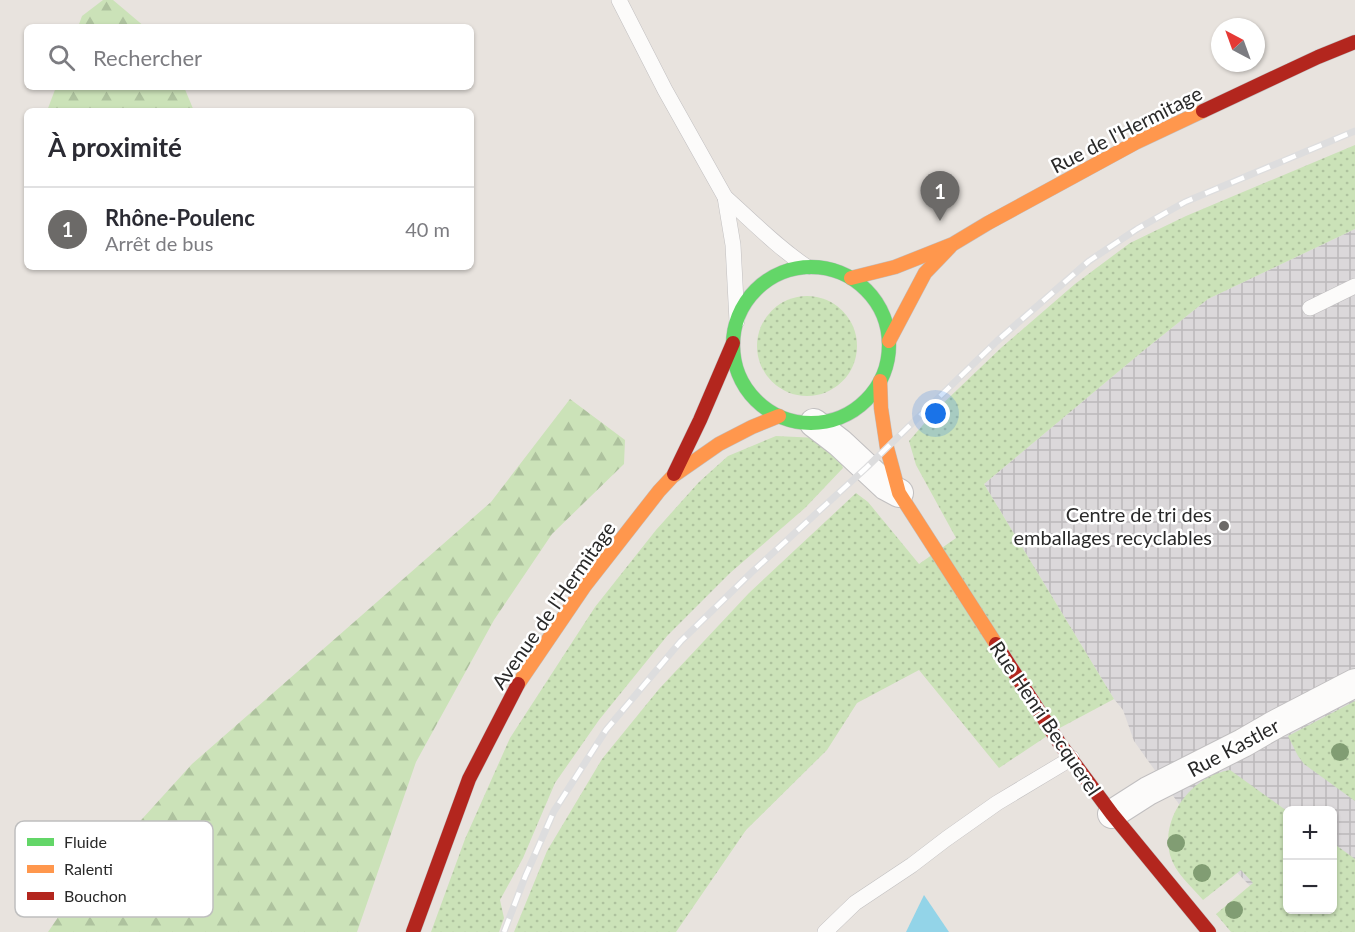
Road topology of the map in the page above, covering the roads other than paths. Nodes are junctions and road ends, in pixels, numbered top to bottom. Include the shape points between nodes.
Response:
1 (619, 0) edge
2 (1355, 42) edge
3 (725, 197) junction
4 (953, 244) junction
5 (807, 267) junction
6 (851, 278) junction
7 (1355, 286) edge
8 (1310, 308) dead end
9 (737, 321) junction
10 (889, 341) junction
11 (734, 343) junction
12 (880, 381) junction
13 (779, 416) junction
14 (814, 423) junction
15 (673, 476) junction
16 (898, 493) junction
17 (1355, 683) edge
18 (1072, 758) junction
19 (1112, 814) junction
20 (413, 932) edge
21 (825, 932) edge
22 (1209, 932) edge

1 - 3 lane via 664,90
2 - 4 street, Rue de l'Hermitage via 1135,143
3 - 5 lane via 784,252
3 - 9 lane via 733,245
4 - 6 street, Rue de l'Hermitage via 895,267
4 - 10 street, Rue de l'Hermitage via 925,273
5 - 6 street
5 - 9 street via 784,272 764,283 748,300
6 - 10 street via 878,305
7 - 8 lane
9 - 11 street
10 - 12 street via 886,369
11 - 13 street via 736,366 745,386 759,404
11 - 15 street, Avenue de l'Hermitage
12 - 14 street via 860,406 846,415
12 - 16 street, Rue Henri Becquerel via 887,448
13 - 14 street
13 - 15 street, Avenue de l'Hermitage via 719,444
14 - 16 street, Rue Henri Becquerel
15 - 20 street, Avenue de l'Hermitage via 584,587 513,692 469,779
16 - 18 street, Rue Henri Becquerel via 1046,724
17 - 19 street, Rue Kastler via 1148,791
18 - 19 street, Rue Henri Becquerel
18 - 21 lane via 946,838 855,903
19 - 22 street, Rue Henri Becquerel

